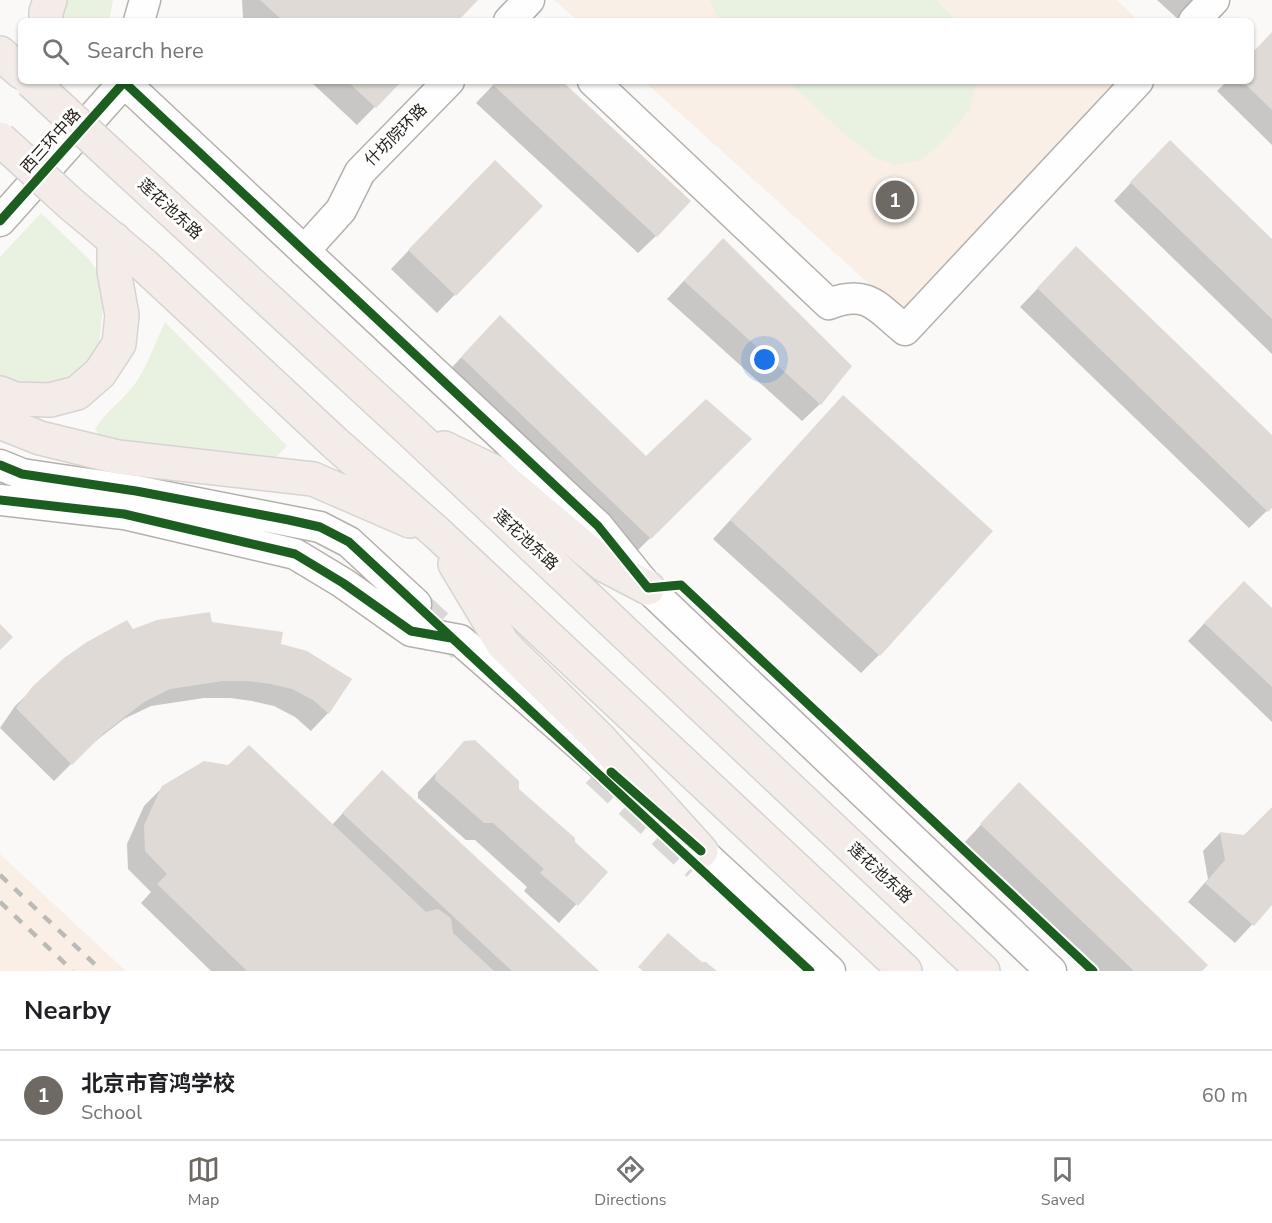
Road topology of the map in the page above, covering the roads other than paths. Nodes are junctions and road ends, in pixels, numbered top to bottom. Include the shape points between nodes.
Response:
1 (50, 0) edge
2 (145, 0) edge
3 (1214, 0) edge
4 (46, 18) edge
5 (141, 18) edge
6 (1197, 18) edge
7 (0, 53) edge
8 (18, 69) edge
9 (34, 84) edge
10 (55, 84) edge
11 (122, 84) edge
12 (126, 84) edge
13 (447, 84) edge
14 (596, 84) edge
15 (1135, 84) edge
16 (66, 112) junction
17 (0, 139) edge
18 (0, 221) edge
19 (114, 239) junction
20 (304, 250) junction
21 (0, 393) edge
22 (0, 422) edge
23 (414, 434) junction
24 (0, 465) edge
25 (0, 500) edge
26 (130, 503) junction
27 (436, 532) junction
28 (648, 588) junction
29 (416, 604) tunnel mouth
30 (701, 851) junction
31 (830, 971) edge
32 (905, 971) edge
33 (983, 971) edge
34 (1051, 971) edge

1 - 4 highway
2 - 5 street
3 - 6 street
7 - 8 highway
9 - 16 highway, 莲花池东路, bridge
10 - 16 highway
11 - 18 street, 西三环中路
12 - 20 street
13 - 20 street, 什坊院环路 via 360,172 341,210
14 - 15 street via 829,304 862,298 905,330
16 - 23 highway, 莲花池东路, bridge
17 - 19 highway, bridge
19 - 21 highway via 114,271 122,315 119,344 100,373 77,393 50,400 15,399
19 - 27 highway
20 - 28 street via 598,526
22 - 27 highway via 40,438 118,457 313,479
23 - 28 highway via 494,472 604,565
23 - 33 highway, 莲花池东路
24 - 26 street
25 - 26 street
26 - 29 street via 320,527 349,542
26 - 30 street via 295,554 411,631 460,640
27 - 30 highway via 503,644 599,738
27 - 32 highway
28 - 34 street
30 - 31 street

